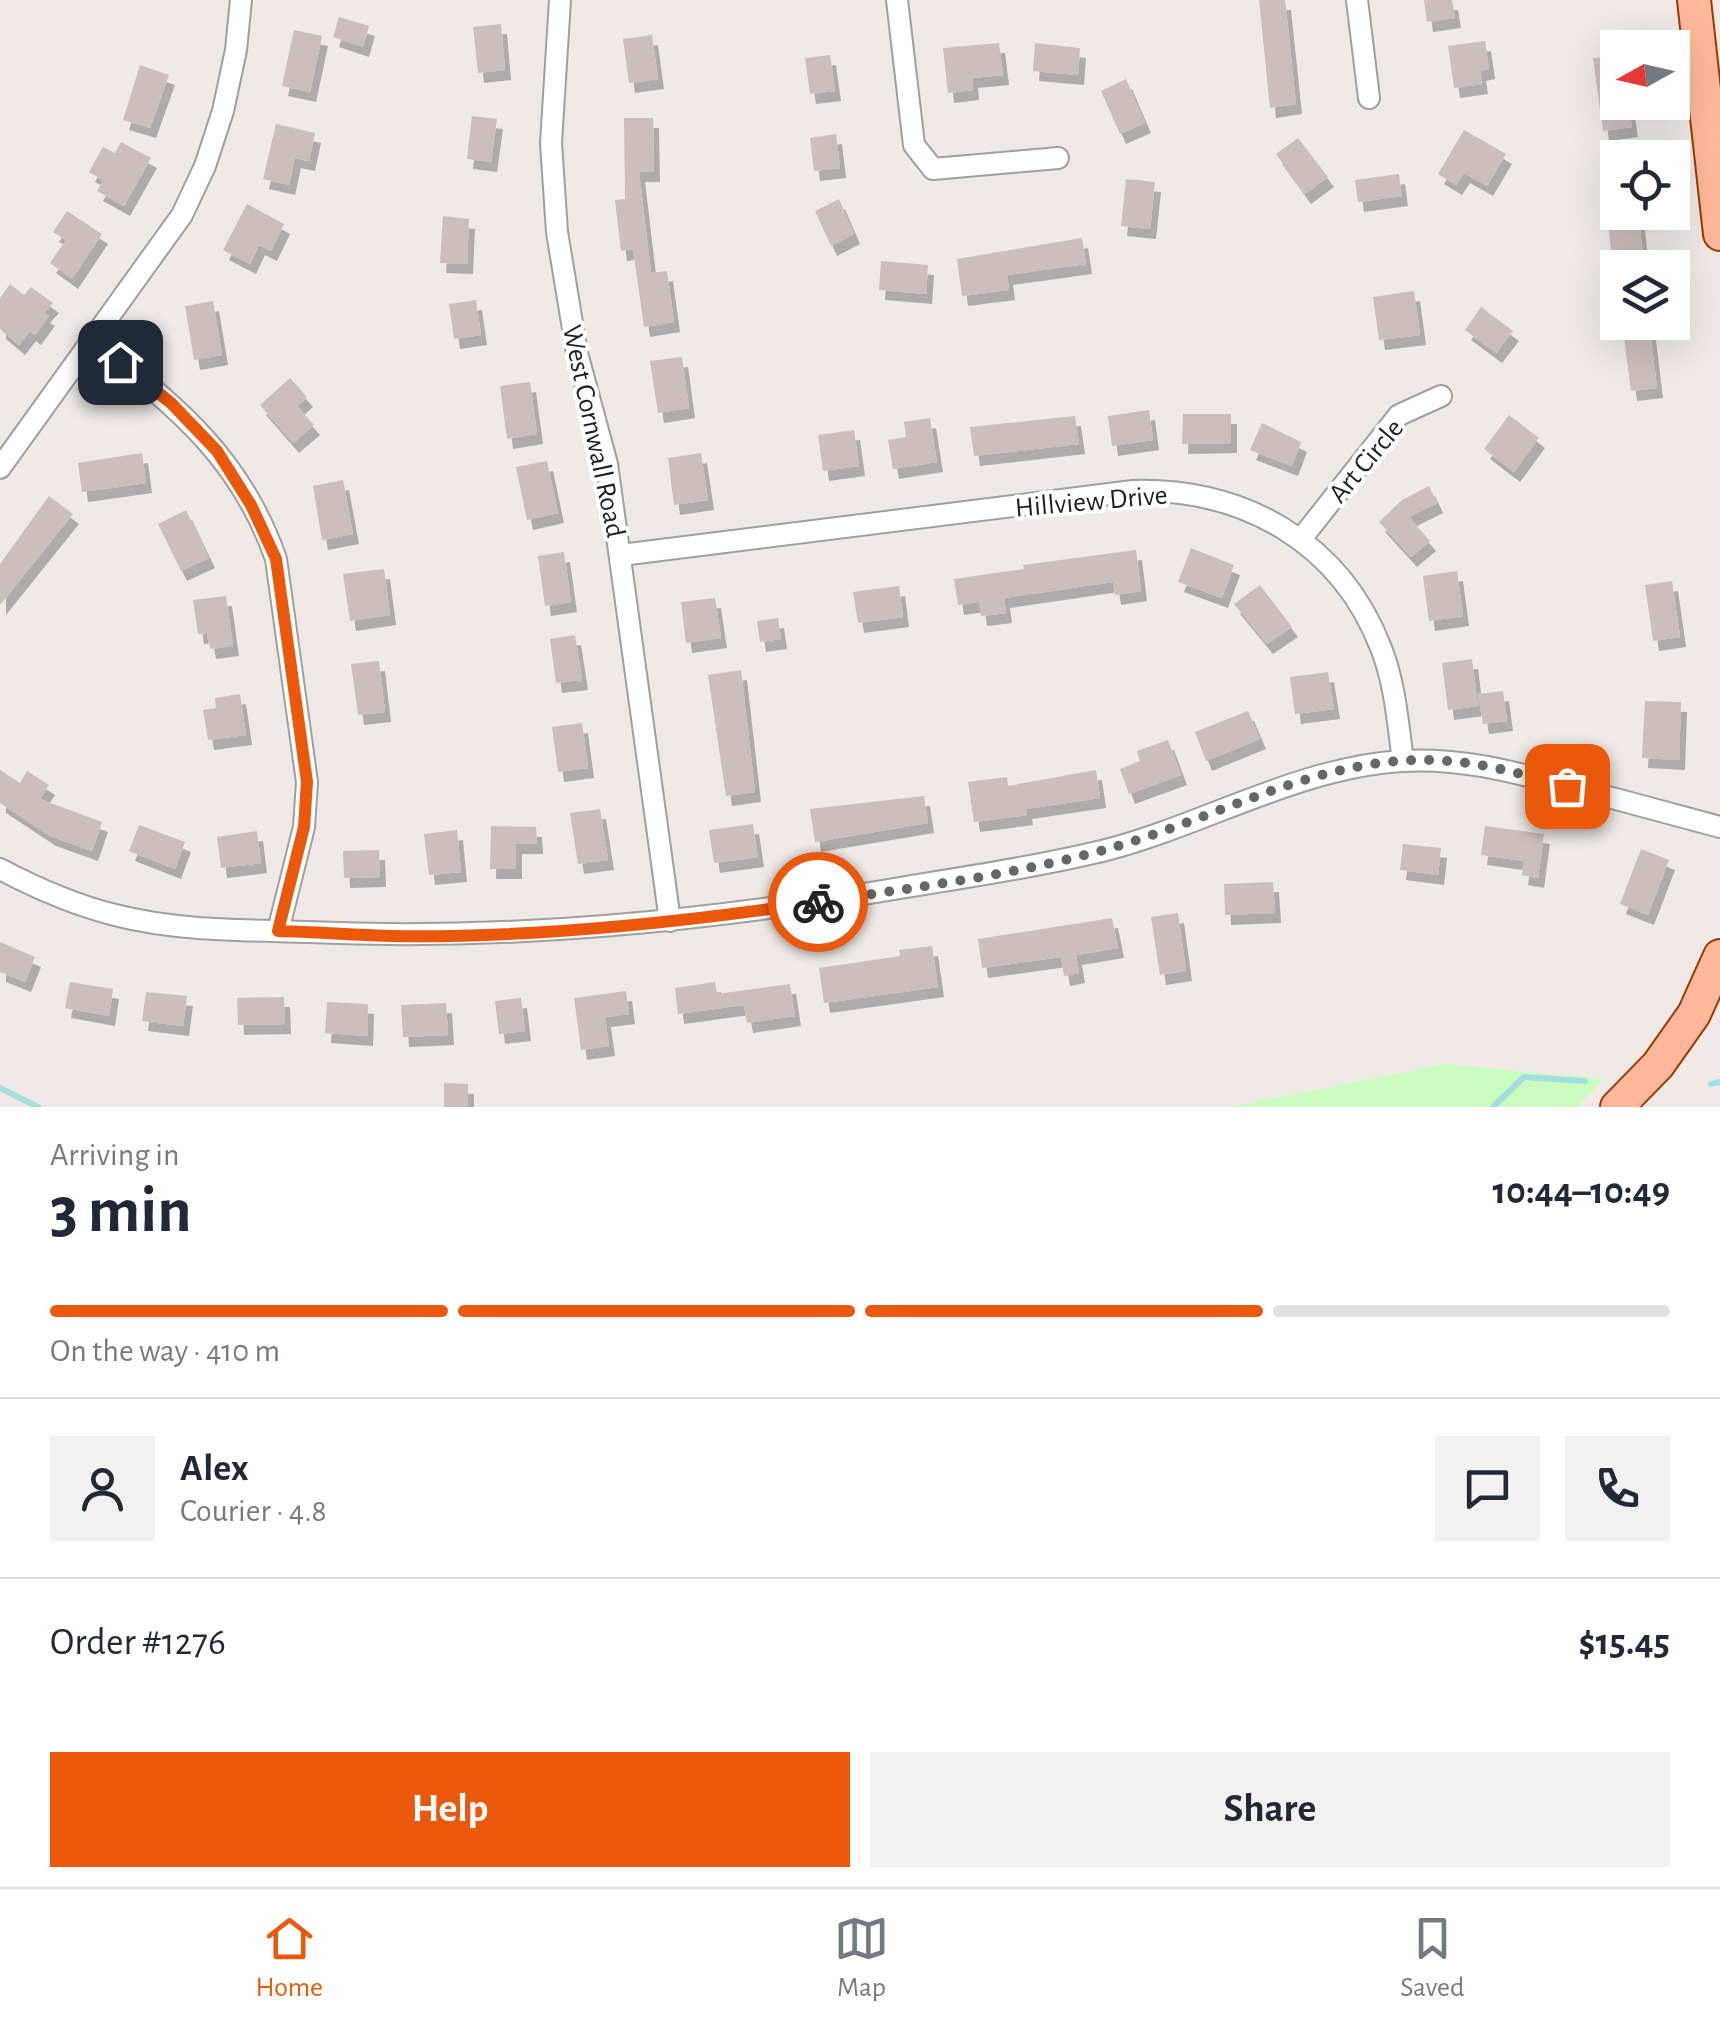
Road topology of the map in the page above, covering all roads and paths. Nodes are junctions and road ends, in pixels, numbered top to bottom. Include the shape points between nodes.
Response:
1 (240, 0) edge
2 (560, 0) edge
3 (896, 0) edge
4 (1357, 0) edge
5 (1694, 0) edge
6 (1368, 98) dead end
7 (1058, 158) dead end
8 (1720, 234) edge
9 (94, 342) junction
10 (1441, 396) dead end
11 (0, 468) edge
12 (1302, 539) junction
13 (621, 555) junction
14 (1404, 761) junction
15 (1720, 826) edge
16 (0, 869) edge
17 (670, 921) junction
18 (278, 931) junction
19 (1720, 956) edge
20 (1617, 1107) edge

1 - 9 street via 236,50 205,166 170,237
2 - 13 street, West Cornwall Road via 551,144 557,232
3 - 7 street via 914,145 934,170
4 - 6 street
5 - 8 main road
9 - 11 street
9 - 18 street via 201,431 233,474 276,559 307,782 304,827
10 - 12 street, Art Circle via 1399,415
12 - 13 street, Hillview Drive via 1238,506 1170,490
12 - 14 street, Hillview Drive via 1335,572 1373,629 1389,672
13 - 17 street, West Cornwall Road
14 - 15 street via 1492,766
14 - 17 street via 1346,768 1079,856
16 - 18 street via 116,916
17 - 18 street via 394,936
19 - 20 main road via 1694,1014

